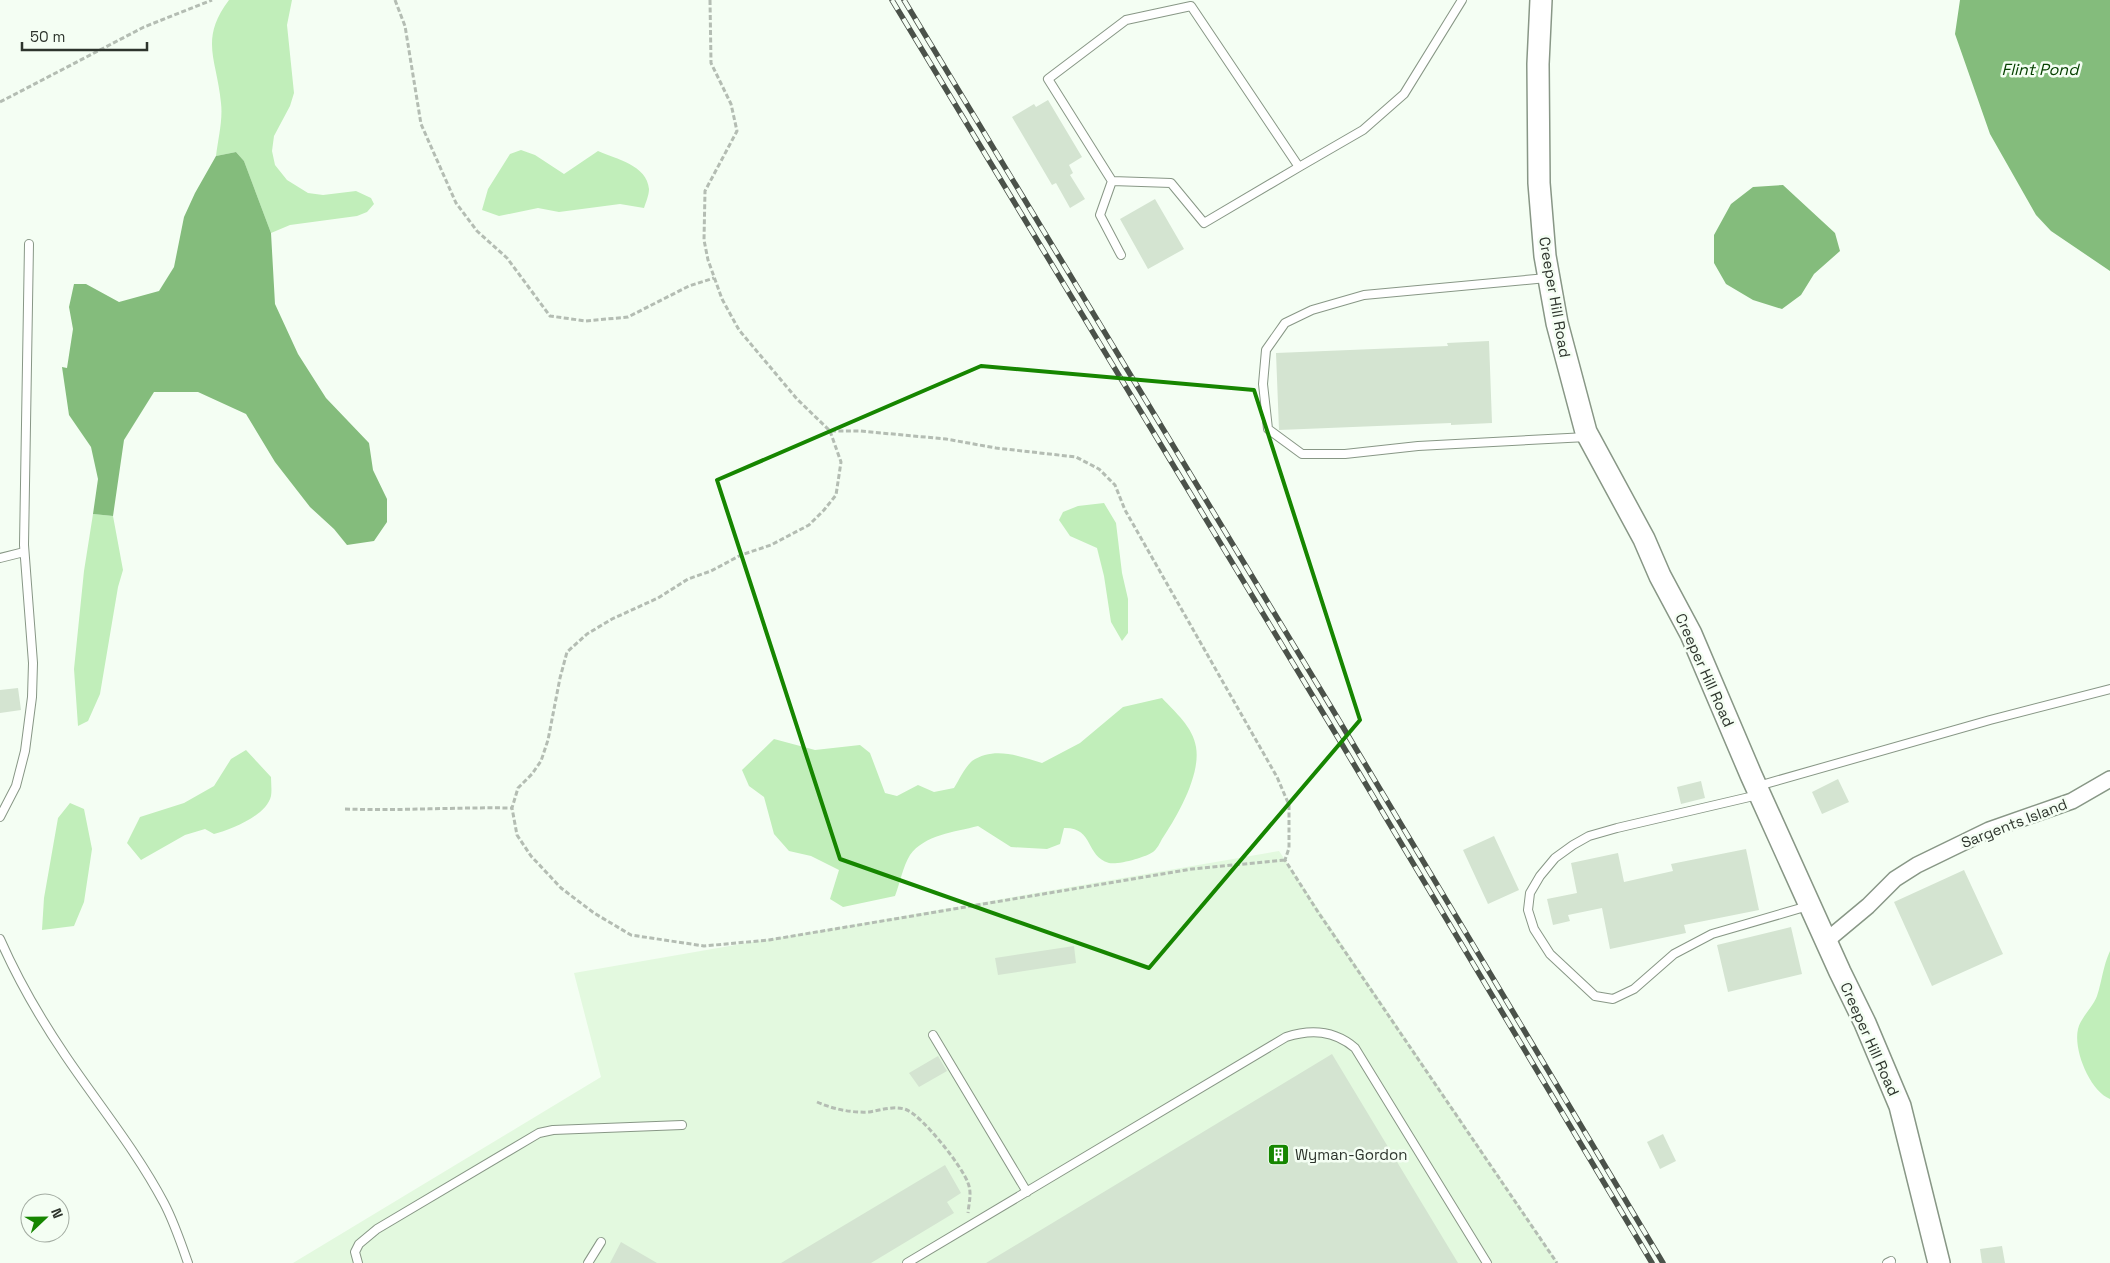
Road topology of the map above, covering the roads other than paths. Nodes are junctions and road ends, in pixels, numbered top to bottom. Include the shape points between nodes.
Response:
1 (1462, 0) edge
2 (1541, 0) edge
3 (1299, 167) junction
4 (1112, 181) junction
5 (29, 244) dead end
6 (1120, 255) dead end
7 (1549, 278) junction
8 (1589, 437) junction
9 (24, 552) junction
10 (0, 558) edge
11 (2110, 689) edge
12 (2110, 779) edge
13 (1758, 790) junction
14 (0, 817) edge
15 (1810, 905) junction
16 (0, 940) edge
17 (1826, 940) junction
18 (933, 1036) dead end
19 (682, 1124) dead end
20 (1027, 1192) junction
21 (601, 1242) dead end
22 (188, 1263) edge
23 (358, 1263) edge
24 (588, 1263) edge
25 (908, 1263) edge
26 (1486, 1263) edge
27 (1939, 1263) edge

1 - 3 lane via 1404,94 1363,130
2 - 7 street, Creeper Hill Road via 1539,183
3 - 4 lane via 1204,223 1170,183
3 - 4 lane via 1192,6 1126,20 1048,80
4 - 6 lane via 1100,215
5 - 9 lane
7 - 8 street, Creeper Hill Road via 1557,324
7 - 8 lane via 1364,294 1312,310 1285,323 1266,350 1262,384 1268,429 1302,454 1345,454 1418,446
8 - 13 street, Creeper Hill Road via 1691,634
9 - 10 lane
9 - 14 lane via 33,664 32,697 16,786
11 - 13 lane via 1990,720
12 - 17 street, Sargents Island via 2072,801 1990,830 1913,868 1895,879
13 - 15 street, Creeper Hill Road
13 - 15 lane via 1589,836 1573,845 1555,858 1530,893 1528,910 1534,929 1550,954 1595,996 1613,999 1634,989 1674,954 1712,934
15 - 17 street, Creeper Hill Road
16 - 22 lane via 36,1009 156,1190
17 - 27 street, Creeper Hill Road via 1866,1023 1900,1106
18 - 20 lane
19 - 23 lane via 561,1129 539,1133 377,1230 359,1244 355,1252
20 - 25 lane
20 - 26 lane via 1286,1037 1316,1030 1346,1040 1355,1048
21 - 24 lane

